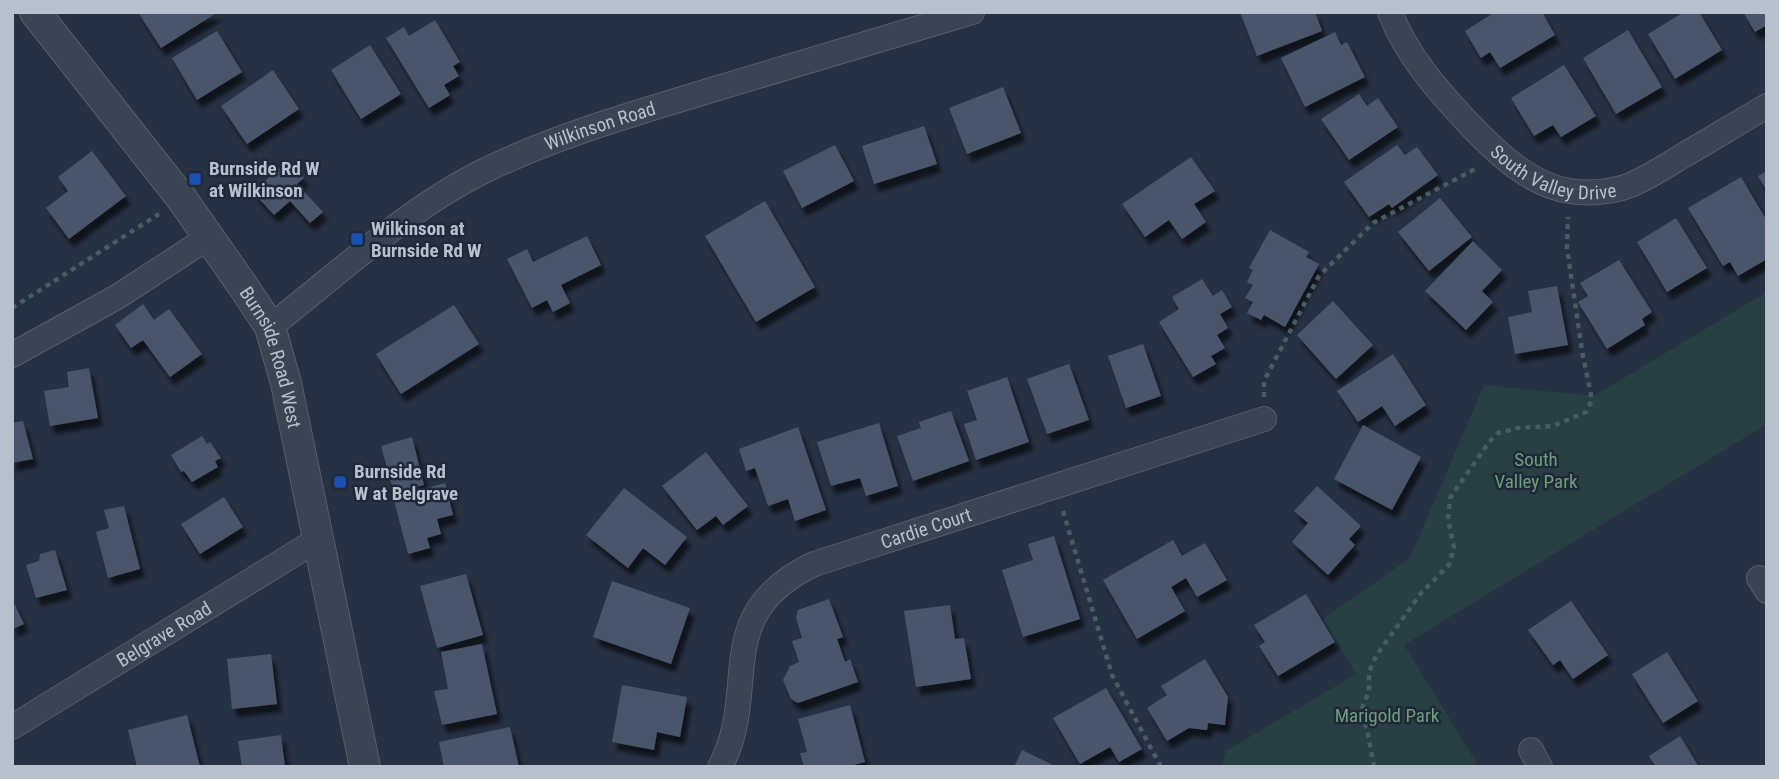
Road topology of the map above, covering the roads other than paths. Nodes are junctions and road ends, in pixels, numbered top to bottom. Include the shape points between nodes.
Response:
1 (35, 12) edge
2 (972, 12) edge
3 (1390, 12) edge
4 (1767, 106) edge
5 (209, 237) junction
6 (270, 327) junction
7 (12, 355) edge
8 (1264, 419) road end
9 (317, 540) junction
10 (12, 727) edge
11 (365, 767) edge
12 (720, 767) edge

1 - 5 street, Burnside Road West
2 - 6 street, Wilkinson Road via 649,109 483,171 395,228
3 - 4 street, South Valley Drive via 1426,74 1497,153 1524,172 1570,191 1628,186
5 - 6 street, Burnside Road West
5 - 7 street via 117,297
6 - 9 street, Burnside Road West via 286,383
8 - 12 street, Cardie Court via 791,576 770,593 754,615 745,640 732,739
9 - 10 street, Belgrave Road
9 - 11 street, Burnside Road West

